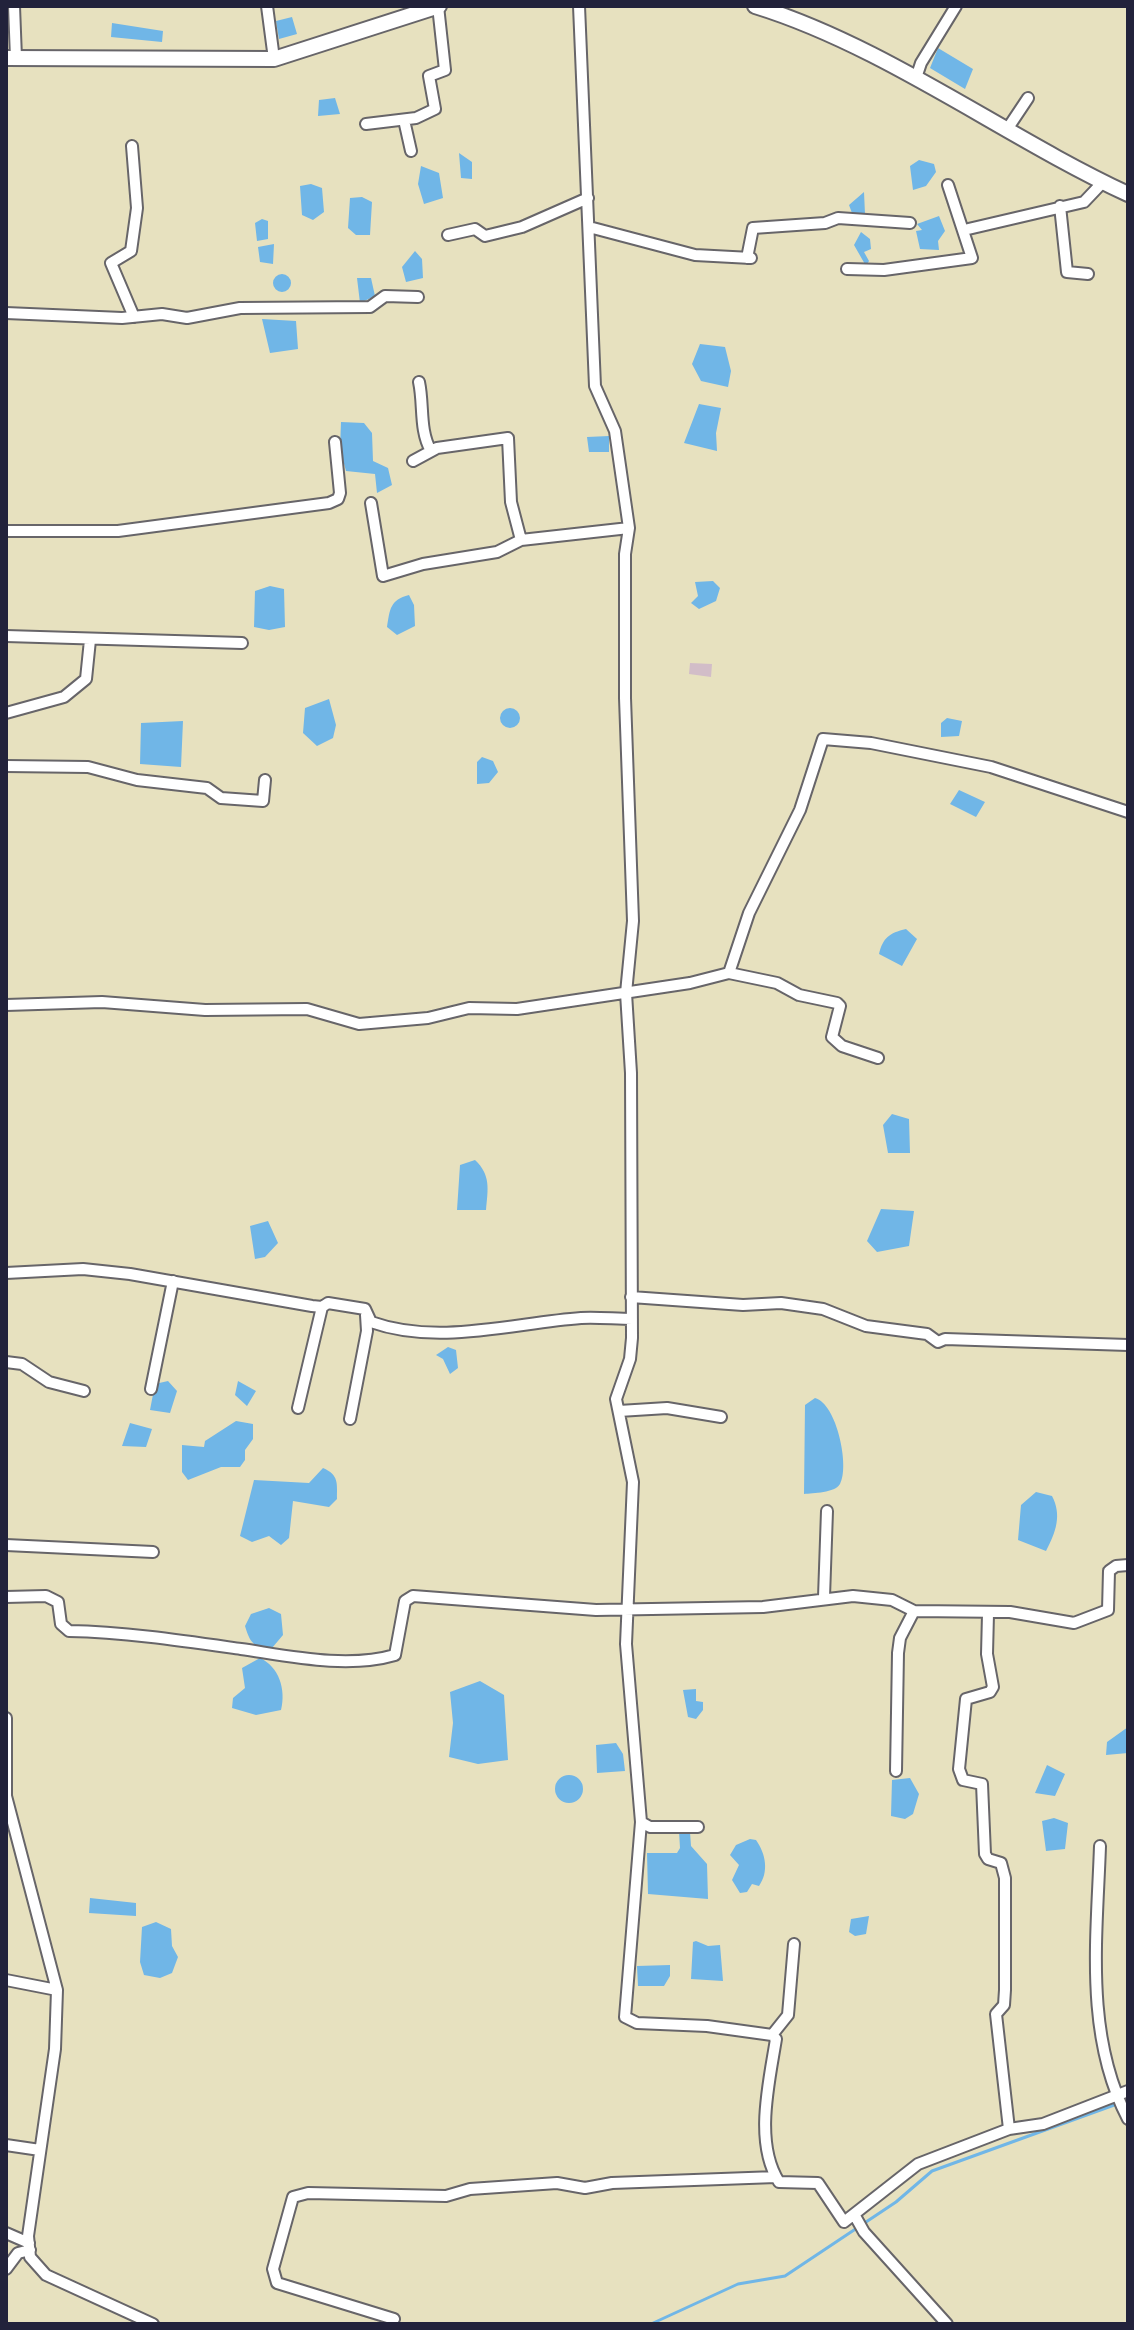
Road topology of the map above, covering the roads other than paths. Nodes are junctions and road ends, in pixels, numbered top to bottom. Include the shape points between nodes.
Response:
1 (14, 6) edge
2 (267, 6) edge
3 (439, 6) edge
4 (579, 6) edge
5 (755, 6) edge
6 (956, 6) edge
7 (11, 58) edge
8 (274, 59) junction
9 (916, 78) junction
10 (1028, 98) dead end
11 (404, 120) junction
12 (366, 124) dead end
13 (1008, 128) junction
14 (132, 146) dead end
15 (411, 151) dead end
16 (1103, 182) junction
17 (948, 185) dead end
18 (1128, 194) edge
19 (588, 198) junction
20 (1060, 206) junction
21 (910, 223) dead end
22 (589, 227) junction
23 (964, 230) junction
24 (448, 235) dead end
25 (847, 269) dead end
26 (1088, 274) dead end
27 (418, 297) dead end
28 (6, 313) edge
29 (134, 317) junction
30 (419, 382) dead end
31 (335, 442) dead end
32 (431, 451) junction
33 (413, 461) dead end
34 (371, 503) dead end
35 (629, 528) junction
36 (6, 531) edge
37 (521, 540) junction
38 (6, 636) edge
39 (90, 640) junction
40 (242, 643) dead end
41 (6, 713) edge
42 (6, 766) edge
43 (265, 780) dead end
44 (1128, 812) edge
45 (729, 973) junction
46 (626, 993) junction
47 (6, 1005) edge
48 (878, 1058) dead end
49 (6, 1273) edge
50 (173, 1281) junction
51 (631, 1297) junction
52 (322, 1307) junction
53 (365, 1309) junction
54 (632, 1319) junction
55 (1128, 1345) edge
56 (6, 1362) edge
57 (151, 1389) dead end
58 (84, 1391) dead end
59 (298, 1408) dead end
60 (619, 1411) junction
61 (721, 1417) dead end
62 (350, 1419) dead end
63 (827, 1511) dead end
64 (6, 1545) edge
65 (153, 1552) dead end
66 (1128, 1565) edge
67 (6, 1597) edge
68 (824, 1597) junction
69 (627, 1608) junction
70 (914, 1611) junction
71 (988, 1614) junction
72 (6, 1718) edge
73 (896, 1771) dead end
74 (7, 1804) edge
75 (641, 1822) junction
76 (698, 1827) dead end
77 (1100, 1846) dead end
78 (794, 1944) dead end
79 (6, 1980) edge
80 (57, 1990) junction
81 (772, 2035) junction
82 (1122, 2098) edge
83 (1128, 2119) edge
84 (1009, 2129) junction
85 (6, 2145) edge
86 (40, 2150) junction
87 (776, 2177) junction
88 (855, 2216) junction
89 (6, 2233) edge
90 (29, 2246) junction
91 (6, 2269) edge
92 (394, 2319) dead end
93 (153, 2324) edge
94 (947, 2324) edge

1 - 7 street
2 - 8 street
3 - 8 main road
3 - 11 street via 445,70 429,76 435,109
4 - 19 street
5 - 9 main road
6 - 9 street
7 - 8 main road
9 - 13 main road
10 - 13 street
11 - 12 street
11 - 15 street
13 - 16 main road
14 - 29 street via 137,208 131,251 111,263
16 - 18 main road
16 - 20 street via 1084,202
17 - 23 street
19 - 22 street
19 - 24 street via 522,227 485,236 475,229
20 - 23 street
20 - 26 street via 1067,272
21 - 22 street via 838,218 753,228 750,258 695,255
22 - 35 street via 595,386 615,431
23 - 25 street via 972,258 899,269
27 - 29 street via 385,296 370,307 240,308 187,318
28 - 29 street
30 - 32 street via 423,437
31 - 36 street via 340,493 329,503 130,530
32 - 33 street
32 - 37 street via 508,438 511,502
34 - 37 street via 383,576 497,552
35 - 37 street
35 - 46 street via 625,698 633,921
38 - 39 street
39 - 40 street
39 - 41 street via 86,679 64,697
42 - 43 street via 88,767 137,780 207,788 221,798 263,801
44 - 45 street via 991,767 823,739 800,810 749,913
45 - 46 street
45 - 48 street via 837,1003 832,1037 842,1046
46 - 47 street via 359,1024 307,1009 205,1010 102,1002
46 - 51 street
49 - 50 street via 83,1269
50 - 52 street
50 - 57 street
51 - 54 street
51 - 55 street via 823,1309 866,1326 927,1334 938,1342
52 - 53 street via 328,1303
52 - 59 street
53 - 54 street via 371,1322 426,1331
53 - 62 street via 367,1331
54 - 60 street via 630,1359 616,1399
56 - 58 street
60 - 61 street via 667,1408
60 - 69 street via 633,1482
63 - 68 street
64 - 65 street
66 - 71 street via 1109,1571 1108,1610 1095,1617 1074,1623 1010,1612
67 - 69 street via 46,1596 58,1602 61,1624 69,1631 319,1659 380,1660 395,1655 405,1601 413,1596
68 - 69 street via 763,1607
68 - 70 street via 892,1600
69 - 75 street
70 - 71 street
70 - 73 street via 898,1653
71 - 84 street via 993,1687 966,1699 959,1769 963,1780 982,1784 985,1854 1001,1863 1005,1878 1005,1990 1004,2005 996,2014 996,2034
72 - 74 street
74 - 80 street
75 - 76 street via 650,1827
75 - 81 street via 625,2017 637,2023
77 - 82 street via 1095,2001 1108,2066
78 - 81 street via 788,2015
79 - 80 street
80 - 86 street via 55,2049
81 - 87 street via 776,2039 765,2143
82 - 83 street
82 - 84 street via 1043,2124
84 - 88 street via 918,2164
85 - 86 street
86 - 90 street
87 - 88 street via 779,2182 818,2183 844,2222
87 - 92 street via 585,2188 557,2183 470,2189 446,2196 293,2197 273,2269 277,2283
88 - 94 street
89 - 90 street
90 - 91 street
90 - 93 street via 35,2265 46,2275

